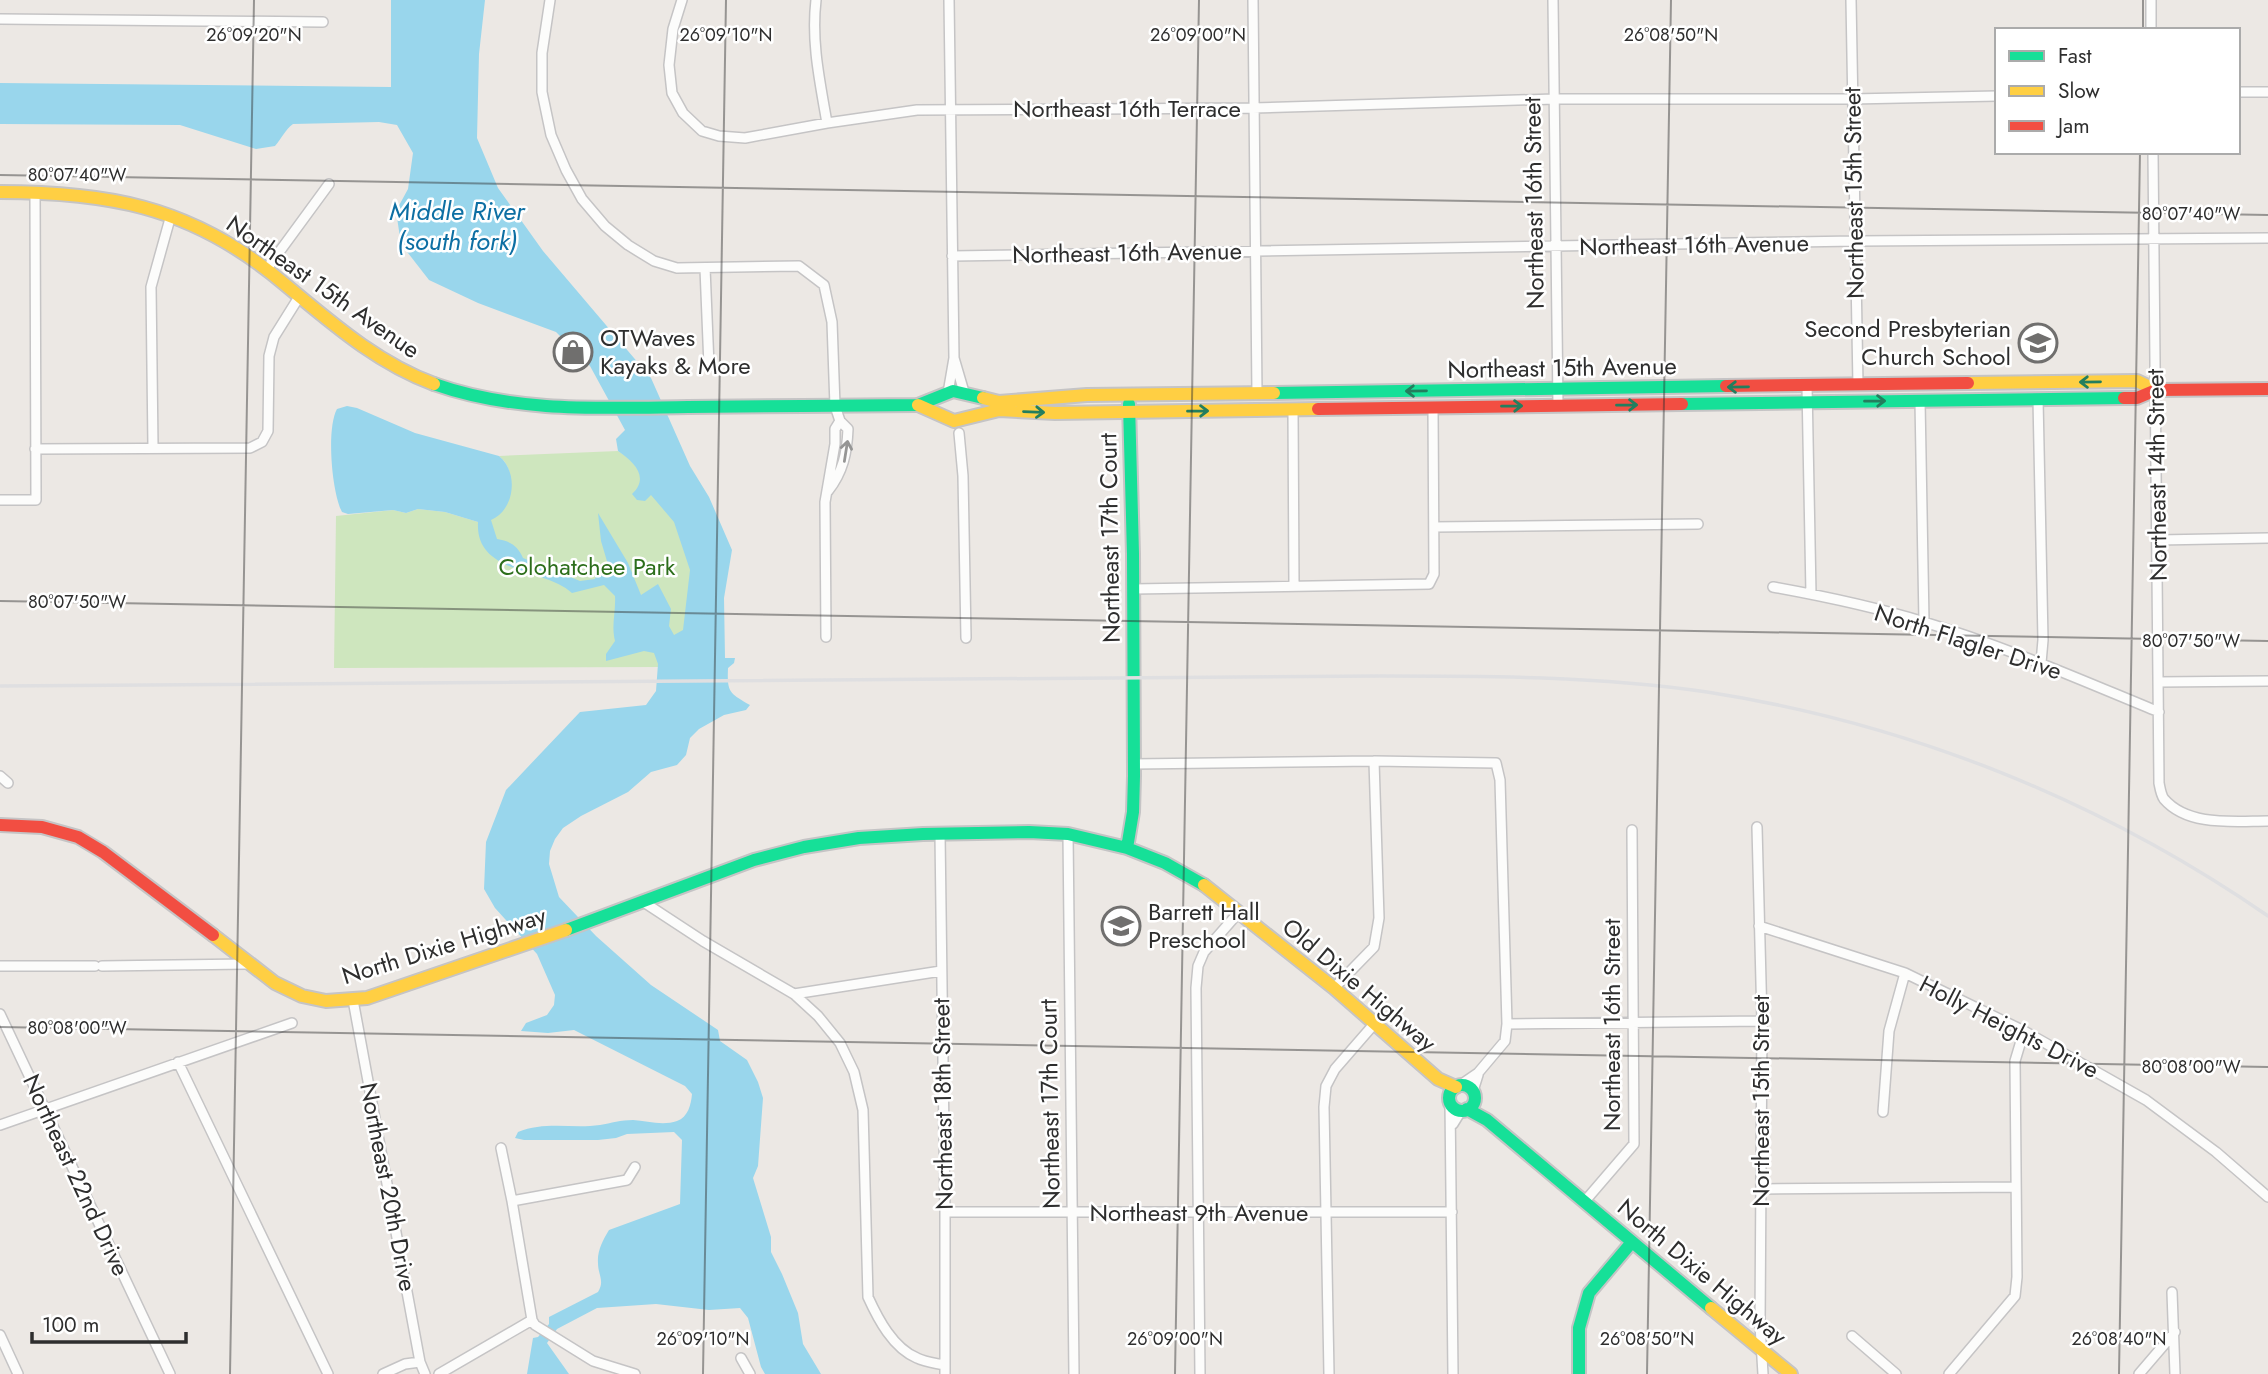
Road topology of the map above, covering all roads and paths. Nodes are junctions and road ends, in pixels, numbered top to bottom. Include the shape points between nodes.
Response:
1 (550, 0) edge
2 (681, 0) edge
3 (816, 0) edge
4 (949, 0) edge
5 (1253, 0) edge
6 (1553, 0) edge
7 (1851, 0) edge
8 (2151, 0) edge
9 (0, 19) edge
10 (323, 22) dead end
11 (2151, 28) edge
12 (2240, 92) edge
13 (2268, 92) edge
14 (1995, 96) edge
15 (1554, 99) junction
16 (1852, 99) junction
17 (1253, 108) junction
18 (950, 110) junction
19 (827, 123) junction
20 (2153, 154) edge
21 (329, 184) dead end
22 (0, 192) edge
23 (35, 192) junction
24 (171, 215) junction
25 (2268, 238) edge
26 (2154, 239) junction
27 (1856, 242) junction
28 (1556, 247) junction
29 (1255, 251) junction
30 (952, 256) junction
31 (705, 268) junction
32 (266, 270) junction
33 (299, 297) junction
34 (954, 358) junction
35 (709, 366) dead end
36 (1857, 385) junction
37 (1807, 386) junction
38 (1558, 389) junction
39 (2268, 389) edge
40 (2156, 390) junction
41 (947, 394) junction
42 (965, 394) junction
43 (1129, 394) junction
44 (1257, 394) junction
45 (2038, 399) junction
46 (1920, 401) junction
47 (1807, 402) junction
48 (918, 405) junction
49 (835, 406) junction
50 (1558, 406) junction
51 (1433, 408) junction
52 (1293, 410) junction
53 (1129, 411) junction
54 (945, 417) junction
55 (965, 419) junction
56 (959, 433) junction
57 (153, 447) junction
58 (34, 449) junction
59 (0, 500) edge
60 (1698, 524) dead end
61 (1434, 527) junction
62 (2268, 538) edge
63 (2158, 540) junction
64 (1294, 586) junction
65 (1773, 587) dead end
66 (1133, 589) junction
67 (1811, 594) junction
68 (1924, 622) junction
69 (826, 637) dead end
70 (966, 638) dead end
71 (2041, 663) junction
72 (2268, 681) edge
73 (2158, 682) junction
74 (2158, 712) junction
75 (1374, 761) junction
76 (1133, 764) junction
77 (0, 776) edge
78 (8, 783) dead end
79 (2268, 821) edge
80 (0, 825) edge
81 (1757, 827) dead end
82 (1632, 830) dead end
83 (940, 834) junction
84 (1068, 835) junction
85 (1128, 848) junction
86 (642, 901) junction
87 (1239, 912) junction
88 (1759, 926) junction
89 (247, 964) junction
90 (0, 966) edge
91 (941, 971) junction
92 (1905, 973) junction
93 (1334, 988) junction
94 (794, 994) junction
95 (353, 1000) junction
96 (0, 1014) edge
97 (1634, 1021) junction
98 (1762, 1021) junction
99 (292, 1023) dead end
100 (1375, 1023) junction
101 (1507, 1024) junction
102 (2024, 1031) junction
103 (178, 1062) junction
104 (1478, 1073) junction
105 (1453, 1093) junction
106 (1469, 1103) junction
107 (44, 1110) junction
108 (1883, 1112) dead end
109 (0, 1125) edge
110 (1451, 1129) junction
111 (501, 1149) dead end
112 (635, 1167) dead end
113 (2015, 1187) junction
114 (1762, 1189) junction
115 (2268, 1197) edge
116 (512, 1200) junction
117 (1585, 1201) junction
118 (945, 1212) junction
119 (1200, 1213) junction
120 (1326, 1213) junction
121 (1452, 1213) junction
122 (1072, 1214) junction
123 (1632, 1242) junction
124 (2172, 1292) dead end
125 (532, 1320) junction
126 (2175, 1332) junction
127 (0, 1335) edge
128 (1852, 1336) dead end
129 (1762, 1350) junction
130 (741, 1358) dead end
131 (420, 1362) junction
132 (945, 1369) edge
133 (18, 1374) edge
134 (170, 1374) edge
135 (328, 1374) edge
136 (383, 1374) edge
137 (425, 1374) edge
138 (439, 1374) edge
139 (635, 1374) edge
140 (750, 1374) edge
141 (1074, 1374) edge
142 (1200, 1374) edge
143 (1329, 1374) edge
144 (1453, 1374) edge
145 (1579, 1374) edge
146 (1763, 1374) edge
147 (1791, 1374) edge
148 (1896, 1374) edge
149 (1949, 1374) edge
150 (2139, 1374) edge
151 (2175, 1374) edge

1 - 31 street via 542,92 551,135 571,180 604,226 628,245 677,268
2 - 19 street, Northeast 16th Terrace via 669,65 672,93 683,113 702,131 745,138
3 - 19 street via 815,57
4 - 18 street
5 - 17 street
6 - 15 street, Northeast 16th Street
7 - 16 street, Northeast 15th Street
8 - 11 street
9 - 10 street
12 - 13 street
14 - 16 street, Northeast 16th Terrace
15 - 16 street, Northeast 16th Terrace
15 - 17 street, Northeast 16th Terrace
15 - 28 street, Northeast 16th Street
16 - 27 street, Northeast 15th Street
17 - 18 street, Northeast 16th Terrace
17 - 29 street
18 - 19 street, Northeast 16th Terrace
18 - 30 street
20 - 26 street, Northeast 14th Street
21 - 32 street
22 - 23 street, Northeast 15th Avenue
23 - 24 street, Northeast 15th Avenue via 89,196
23 - 58 street
24 - 32 street, Northeast 15th Avenue
24 - 57 street via 151,287
25 - 26 street, Northeast 16th Avenue
26 - 27 street, Northeast 16th Avenue
26 - 40 street, Northeast 14th Street
27 - 28 street, Northeast 16th Avenue
27 - 36 street, Northeast 15th Street
28 - 29 street, Northeast 16th Avenue
28 - 38 street, Northeast 16th Street
29 - 30 street, Northeast 16th Avenue
29 - 44 street
30 - 34 street
31 - 35 street
31 - 49 street via 799,266 824,285 832,322
32 - 33 street, Northeast 15th Avenue
33 - 49 street, Northeast 15th Avenue via 370,351 430,383 507,403 537,407
33 - 57 street via 274,337 269,356 268,431 262,442 250,448
34 - 41 street
34 - 42 street
36 - 37 street, Northeast 15th Avenue
40 -> 36 street, Northeast 15th Avenue via 2137,381
37 -> 38 street, Northeast 15th Avenue
37 - 47 street
38 -> 44 street, Northeast 15th Avenue
38 - 50 street, Northeast 16th Street
39 - 40 street, Northeast 15th Avenue
40 - 45 street, Northeast 15th Avenue via 2137,398
40 - 63 street, Northeast 14th Street
41 - 42 street
41 - 48 street, Northeast 15th Avenue
41 - 54 street via 941,405
42 - 43 street, Northeast 15th Avenue via 999,402
42 - 55 street via 971,404
43 - 44 street, Northeast 15th Avenue
43 - 53 street, Northeast 17th Court
45 - 46 street, Northeast 15th Avenue
45 - 71 street
47 -> 46 street, Northeast 15th Avenue
46 - 68 street
50 -> 47 street, Northeast 15th Avenue
47 - 67 street
48 - 49 street, Northeast 15th Avenue
48 - 54 street, Northeast 15th Avenue
49 - 69 street via 848,429 848,446 828,491
51 -> 50 street, Northeast 15th Avenue
51 - 52 street, Northeast 15th Avenue
51 - 61 street
53 -> 52 street, Northeast 15th Avenue
52 - 64 street
55 -> 53 street, Northeast 15th Avenue via 999,411
53 - 66 street, Northeast 17th Court
54 - 55 street
54 - 56 street
55 - 56 street
56 - 70 street
57 - 58 street
58 - 59 street via 36,499
60 - 61 street
61 - 64 street via 1434,574 1429,584
62 - 63 street
63 - 73 street, Northeast 14th Street
64 - 66 street
65 - 67 street, North Flagler Drive
66 - 76 street, Northeast 17th Court
67 - 68 street, North Flagler Drive
68 - 71 street, North Flagler Drive
71 - 74 street, North Flagler Drive
72 - 73 street
73 - 74 street, Northeast 14th Street
74 - 79 street, Northeast 14th Street via 2163,798 2183,813 2203,819
75 - 76 street
75 - 93 street via 1378,918 1374,947
75 - 101 street via 1496,763
76 - 85 street, Northeast 17th Court
77 - 78 street
80 - 89 street, North Dixie Highway via 62,829 82,838
81 - 88 street, Northeast 15th Street
82 - 97 street, Northeast 16th Street
83 - 84 street, Old Dixie Highway
83 - 86 street, North Dixie Highway via 859,838 804,847
83 - 91 street, Northeast 18th Street
84 - 85 street, Old Dixie Highway
84 - 122 street, Northeast 17th Court
85 - 87 street, Old Dixie Highway via 1201,883
86 - 94 street
86 - 95 street, North Dixie Highway via 524,946
87 - 93 street, Old Dixie Highway
87 - 119 street via 1204,952 1198,966
88 - 92 street, Holly Heights Drive
88 - 98 street, Northeast 15th Street
89 - 90 street
89 - 95 street, North Dixie Highway via 302,996
91 - 94 street
91 - 118 street, Northeast 18th Street
92 - 102 street, Holly Heights Drive
92 - 108 street via 1889,1031
93 - 100 street, Old Dixie Highway
94 - 132 street via 840,1043 854,1072 863,1110 868,1297 896,1343 915,1358
95 - 131 street, Northeast 20th Drive
96 - 107 street, Northeast 22nd Drive
97 - 98 street
97 - 101 street
97 - 117 street, Northeast 16th Street via 1634,1144
98 - 114 street, Northeast 15th Street
99 - 103 street
100 - 105 street, Old Dixie Highway
100 - 120 street via 1326,1086
101 - 104 street via 1505,1041
102 - 113 street via 2015,1061
102 - 115 street, Holly Heights Drive via 2146,1100
103 - 107 street
103 - 135 street
104 - 105 street
104 - 106 street
105 - 106 street, Old Dixie Highway via 1454,1108
105 - 106 street via 1466,1086
105 - 110 street
106 - 110 street via 1457,1114
106 - 117 street
107 - 109 street
107 - 134 street, Northeast 22nd Drive
110 - 121 street
111 - 116 street
112 - 116 street via 627,1180
113 - 114 street
113 - 149 street via 2015,1296
114 - 129 street, Northeast 15th Street
116 - 125 street
117 - 123 street, North Dixie Highway
118 - 122 street, Northeast 9th Avenue
118 - 132 street, Northeast 18th Street
119 - 120 street, Northeast 9th Avenue
119 - 122 street, Northeast 9th Avenue
119 - 142 street
120 - 121 street, Northeast 9th Avenue
120 - 143 street
121 - 144 street
122 - 141 street, Northeast 17th Court
123 - 129 street, North Dixie Highway
123 - 145 street via 1589,1293 1579,1328
124 - 126 street
125 - 138 street
125 - 139 street via 593,1361
126 - 150 street
126 - 151 street
127 - 133 street
128 - 148 street
129 - 146 street, Northeast 15th Street
129 - 147 street, North Dixie Highway
130 - 140 street
131 - 136 street
131 - 137 street, Northeast 20th Drive

